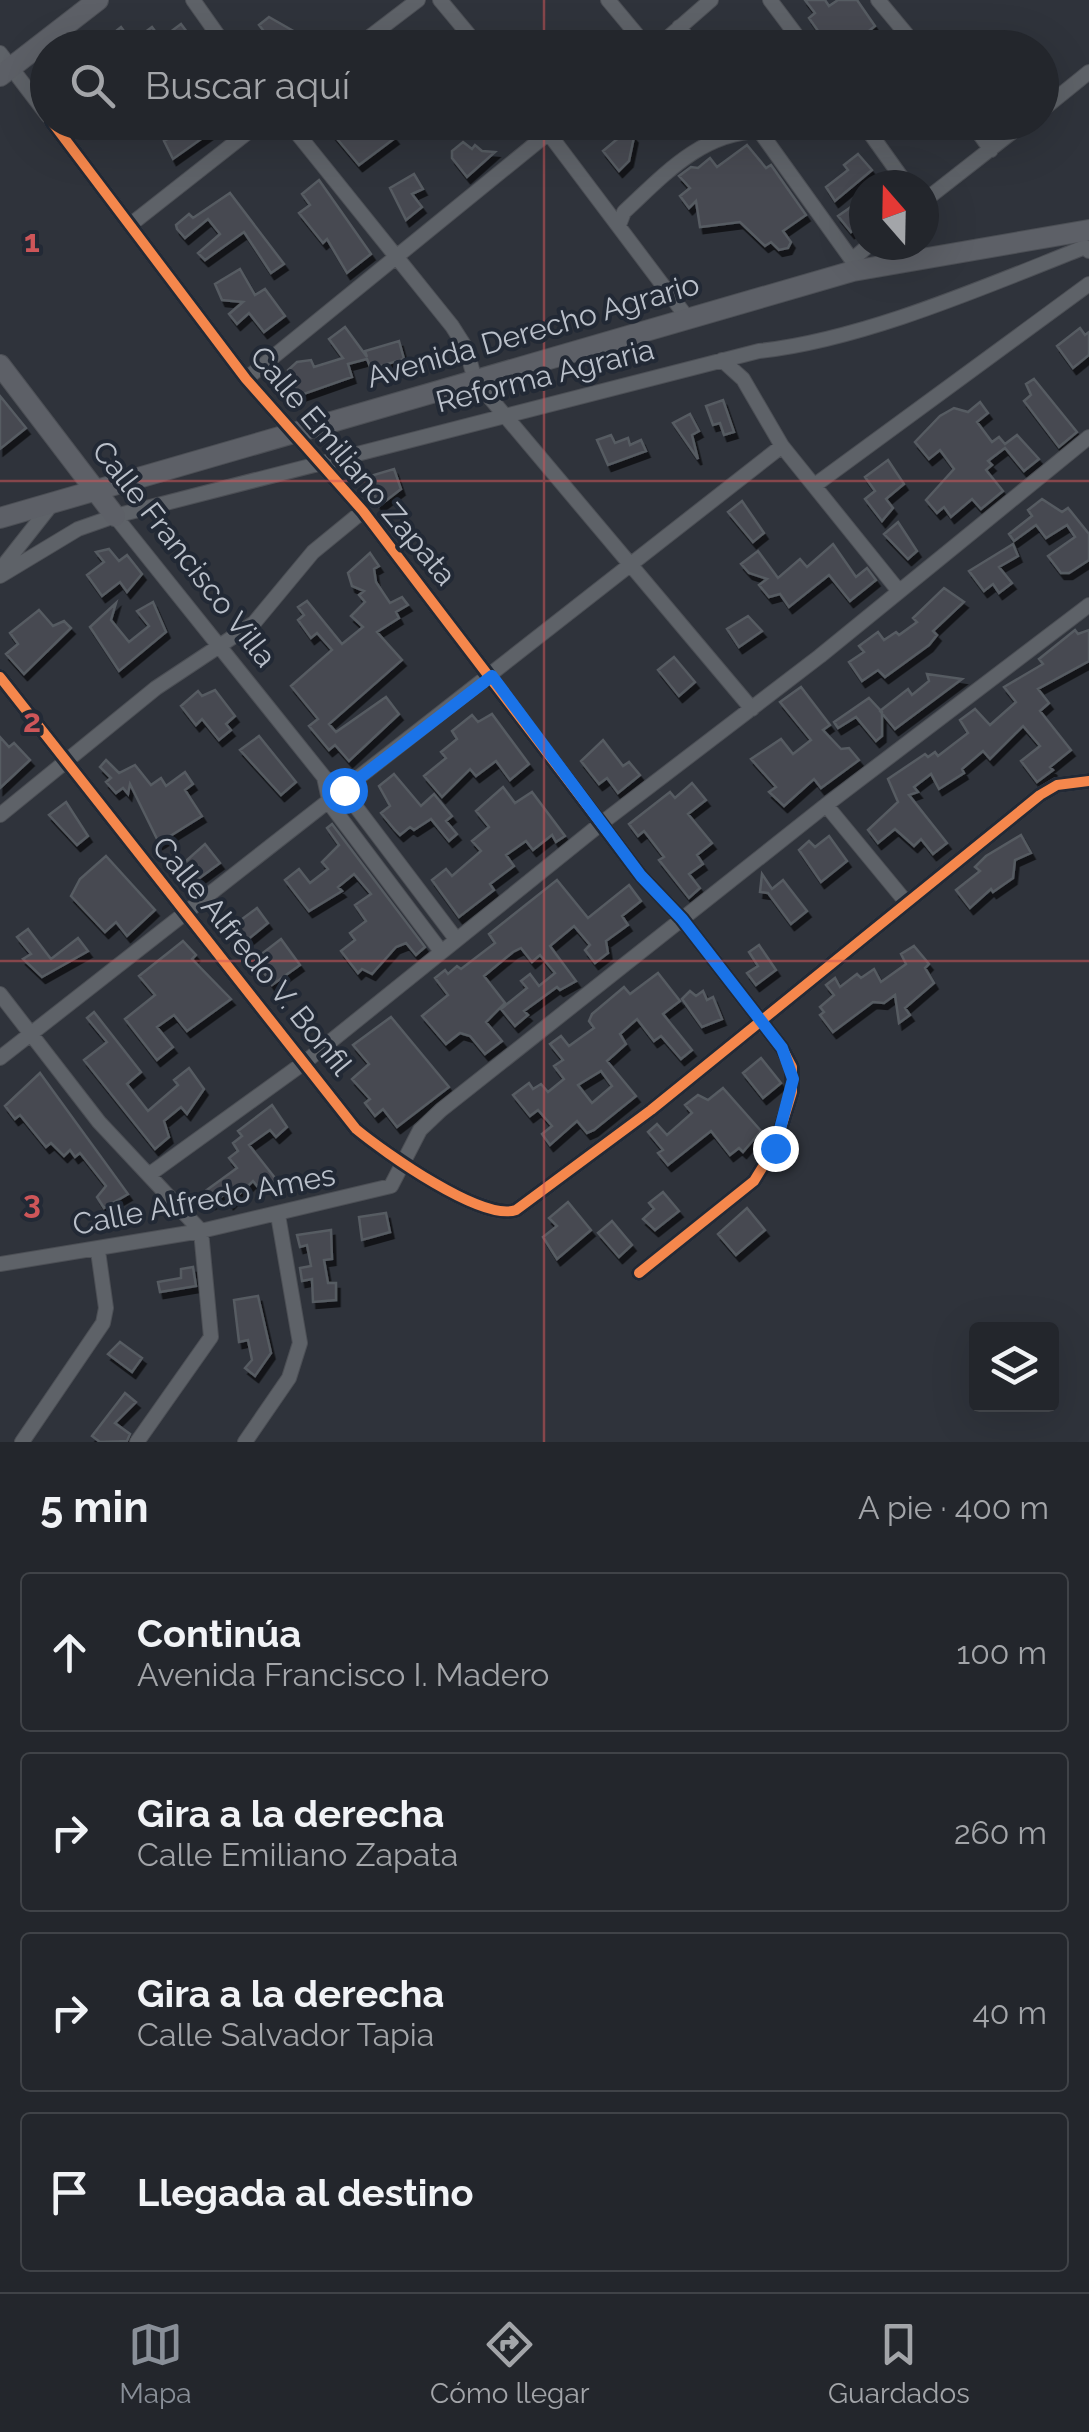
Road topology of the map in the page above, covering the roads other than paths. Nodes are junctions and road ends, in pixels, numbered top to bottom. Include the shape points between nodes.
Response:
1 (98, 0) edge
2 (193, 0) edge
3 (418, 0) edge
4 (440, 0) edge
5 (608, 0) edge
6 (711, 0) edge
7 (770, 0) edge
8 (878, 0) edge
9 (679, 27) junction
10 (55, 30) edge
11 (214, 30) edge
12 (379, 30) edge
13 (465, 30) edge
14 (633, 30) edge
15 (676, 30) edge
16 (681, 30) edge
17 (792, 30) edge
18 (903, 30) edge
19 (30, 48) edge
20 (4, 66) edge
21 (1089, 72) edge
22 (30, 96) edge
23 (1059, 96) edge
24 (66, 140) edge
25 (237, 140) edge
26 (303, 140) edge
27 (530, 140) edge
28 (553, 140) edge
29 (713, 140) edge
30 (765, 140) edge
31 (875, 140) edge
32 (984, 140) edge
33 (1003, 140) edge
34 (991, 150) junction
35 (896, 170) edge
36 (939, 190) edge
37 (130, 225) junction
38 (618, 225) junction
39 (1083, 240) edge
40 (399, 255) junction
41 (856, 260) edge
42 (852, 265) junction
43 (1089, 284) edge
44 (686, 316) junction
45 (722, 360) junction
46 (0, 365) edge
47 (246, 379) junction
48 (476, 380) junction
49 (504, 413) junction
50 (293, 432) junction
51 (1089, 437) edge
52 (782, 446) junction
53 (320, 463) junction
54 (815, 485) junction
55 (94, 488) junction
56 (54, 502) junction
57 (363, 511) junction
58 (115, 516) junction
59 (0, 518) edge
60 (630, 568) junction
61 (0, 573) edge
62 (898, 590) junction
63 (1089, 604) edge
64 (215, 645) junction
65 (492, 676) junction
66 (0, 677) edge
67 (752, 708) junction
68 (65, 763) junction
69 (324, 778) junction
70 (1089, 780) edge
71 (344, 790) junction
72 (330, 804) junction
73 (826, 805) junction
74 (0, 815) edge
75 (603, 822) junction
76 (906, 902) junction
77 (187, 914) junction
78 (682, 919) junction
79 (456, 939) junction
80 (440, 950) junction
81 (0, 994) edge
82 (760, 1018) junction
83 (32, 1034) junction
84 (0, 1058) edge
85 (306, 1062) junction
86 (404, 1163) junction
87 (150, 1174) junction
88 (278, 1215) junction
89 (201, 1231) junction
90 (98, 1251) junction
91 (0, 1264) edge
92 (639, 1273) dead end
93 (22, 1442) edge
94 (137, 1442) edge
95 (245, 1442) edge

1 - 10 street
2 - 11 street
3 - 12 street
4 - 13 street
5 - 14 street
6 - 9 street
7 - 17 street
8 - 18 street
9 - 15 street
9 - 16 street
19 - 20 street
20 - 22 street
21 - 23 street
24 - 37 street, Calle Emiliano Zapata
25 - 37 street
26 - 40 street
27 - 40 street
28 - 38 street
29 - 38 street via 624,212
30 - 42 street
31 - 35 street
32 - 34 street
33 - 34 street
34 - 36 street
37 - 47 street, Calle Emiliano Zapata
38 - 44 street
39 - 42 street, Avenida Derecho Agrario
39 - 45 street, Reforma Agraria via 818,341
40 - 47 street
40 - 48 street via 466,348
41 - 42 street
42 - 44 street, Avenida Derecho Agrario
43 - 54 street
44 - 48 street, Avenida Derecho Agrario
45 - 49 street, Reforma Agraria
45 - 52 street via 743,379
46 - 55 street, Calle Francisco Villa
47 - 50 street, Calle Emiliano Zapata
48 - 49 street
48 - 50 street, Avenida Derecho Agrario
49 - 53 street, Reforma Agraria
49 - 60 street
50 - 53 street, Calle Emiliano Zapata
50 - 55 street, Avenida Derecho Agrario
51 - 62 street
52 - 54 street
52 - 60 street
53 - 57 street, Calle Emiliano Zapata
53 - 58 street, Reforma Agraria
54 - 62 street
55 - 56 street, Avenida Derecho Agrario
55 - 58 street, Calle Francisco Villa
56 - 59 street, Avenida Derecho Agrario
56 - 61 street
57 - 64 street via 313,552 254,623
57 - 65 street, Calle Emiliano Zapata
58 - 61 street, Reforma Agraria
58 - 64 street, Calle Francisco Villa
60 - 65 street
60 - 67 street
62 - 67 street
63 - 73 street, Calle Alfredo Ames
64 - 68 street
64 - 69 street, Calle Francisco Villa
65 - 71 street
65 - 75 street, Calle Emiliano Zapata
66 - 68 street, Calle Alfredo V. Bonfil
67 - 75 street
68 - 74 street
68 - 77 street, Calle Alfredo V. Bonfil
69 - 71 street, Calle Francisco Villa
69 - 72 street, Calle Francisco Villa
70 - 76 street via 1040,795
71 - 72 street
71 - 79 street, Calle Francisco Villa
72 - 77 street
72 - 80 street, Calle Francisco Villa
73 - 76 street
73 - 78 street, Calle Alfredo Ames
75 - 78 street, Calle Emiliano Zapata
75 - 79 street
76 - 82 street
77 - 83 street
77 - 85 street, Calle Alfredo V. Bonfil
78 - 82 street, Calle Emiliano Zapata
78 - 86 street, Calle Alfredo Ames via 441,1110 420,1130
79 - 80 street
80 - 85 street
81 - 83 street
82 - 86 street, Calle Alfredo V. Bonfil via 650,1110 509,1212 475,1204
82 - 92 street, Calle Emiliano Zapata via 793,1079 775,1148 754,1181
83 - 84 street
83 - 87 street via 99,1122
85 - 86 street, Calle Alfredo V. Bonfil via 356,1129
85 - 87 street
86 - 88 street, Calle Alfredo Ames via 381,1192
87 - 89 street
88 - 89 street, Calle Alfredo Ames
88 - 95 street via 298,1361
89 - 90 street, Calle Alfredo Ames
89 - 94 street via 211,1337
90 - 91 street, Calle Alfredo Ames
90 - 93 street via 104,1323

